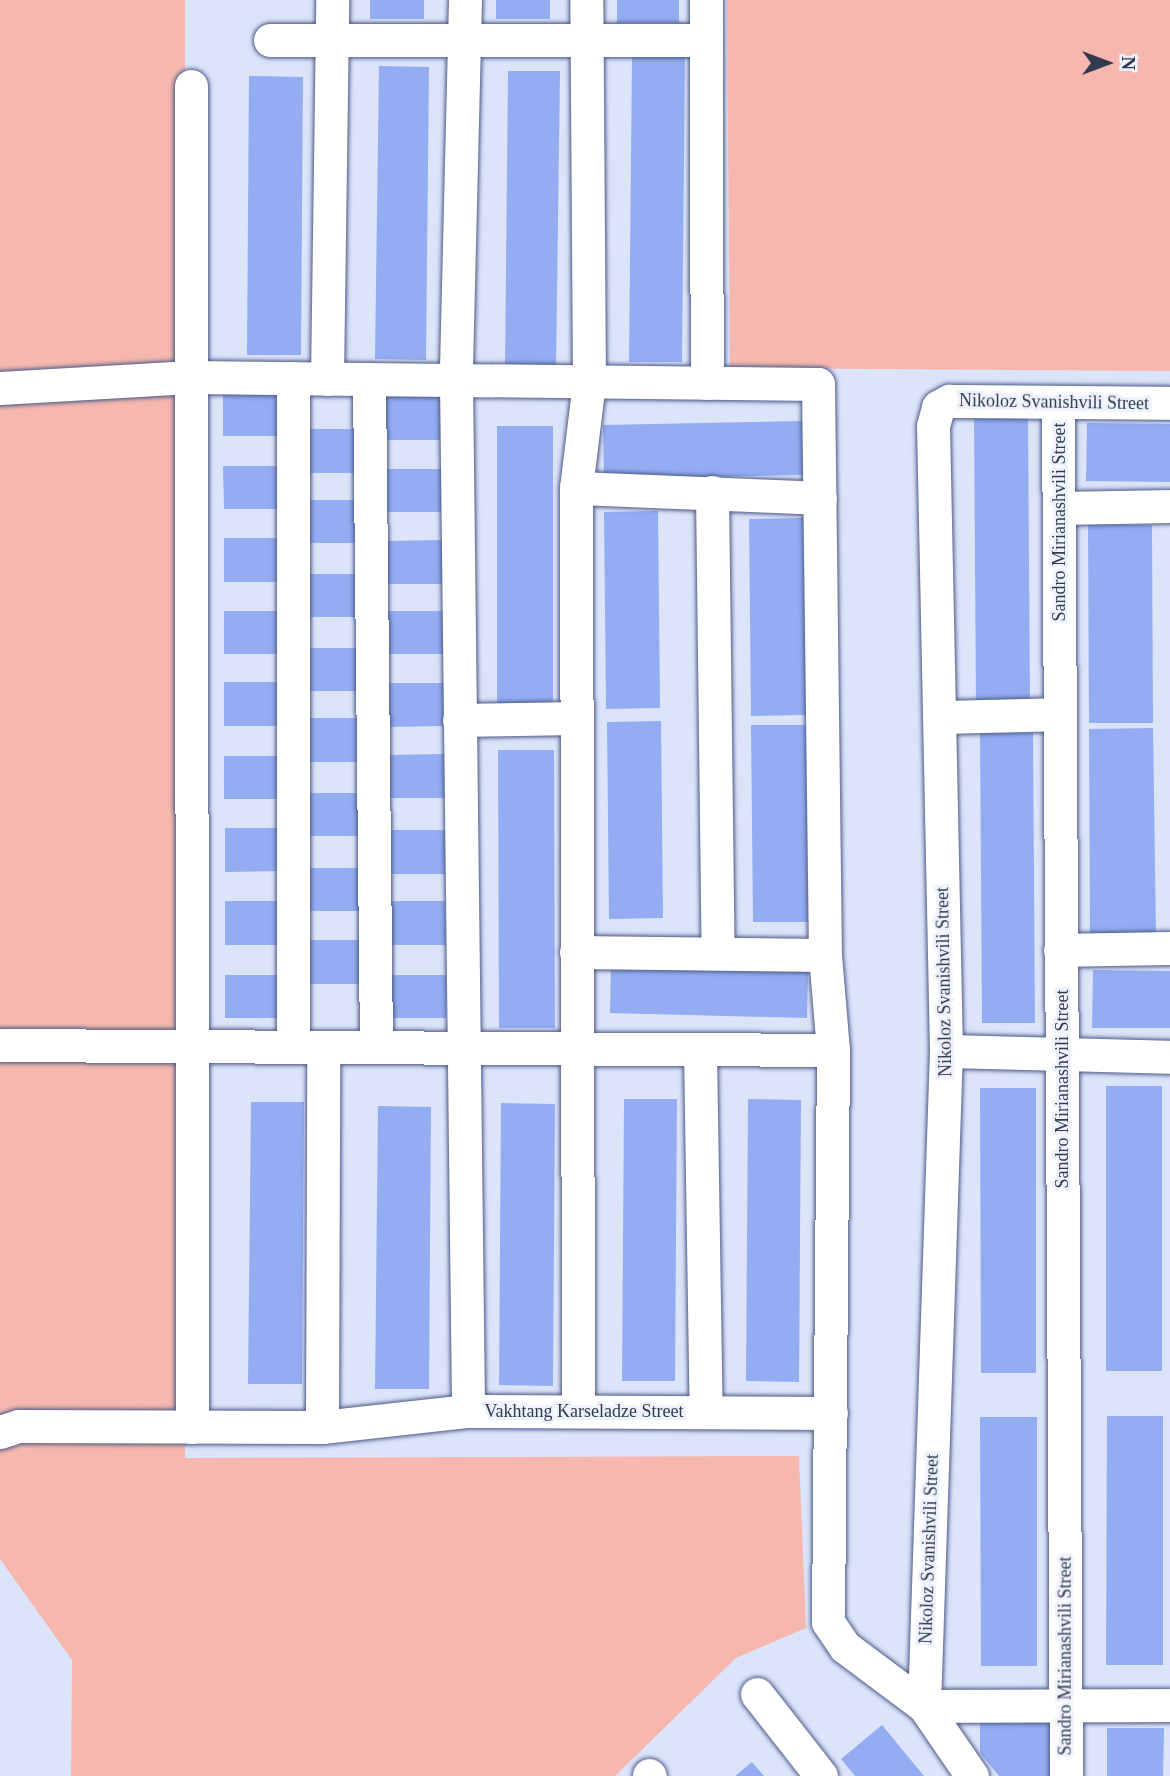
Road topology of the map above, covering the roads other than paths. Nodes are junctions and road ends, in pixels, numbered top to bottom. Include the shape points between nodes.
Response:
1 (332, 0) edge
2 (464, 0) edge
3 (586, 0) edge
4 (706, 0) edge
5 (270, 40) dead end
6 (332, 40) junction
7 (464, 40) junction
8 (706, 40) junction
9 (586, 41) junction
10 (191, 86) dead end
11 (191, 377) junction
12 (293, 379) junction
13 (327, 379) junction
14 (369, 379) junction
15 (456, 380) junction
16 (589, 382) junction
17 (707, 383) junction
18 (0, 388) edge
19 (1058, 402) junction
20 (1170, 403) edge
21 (576, 488) junction
22 (712, 492) junction
23 (820, 498) junction
24 (1170, 506) edge
25 (1059, 508) junction
26 (1059, 714) junction
27 (939, 717) junction
28 (576, 718) junction
29 (459, 720) junction
30 (1170, 948) edge
31 (1060, 950) junction
32 (576, 952) junction
33 (718, 953) junction
34 (825, 955) junction
35 (0, 1045) edge
36 (192, 1046) junction
37 (308, 1047) junction
38 (376, 1047) junction
39 (463, 1048) junction
40 (576, 1048) junction
41 (699, 1050) junction
42 (832, 1051) junction
43 (946, 1051) junction
44 (1062, 1054) junction
45 (1170, 1057) edge
46 (468, 1411) junction
47 (578, 1412) junction
48 (706, 1412) junction
49 (831, 1413) junction
50 (192, 1427) junction
51 (322, 1427) junction
52 (0, 1432) edge
53 (757, 1694) dead end
54 (1170, 1705) edge
55 (923, 1706) junction
56 (1065, 1706) junction
57 (821, 1776) edge
58 (972, 1776) edge
59 (1066, 1776) edge

1 - 6 street
2 - 7 street
3 - 9 street
4 - 8 street
5 - 6 street
6 - 7 street
6 - 13 street
7 - 9 street
7 - 15 street
8 - 9 street
8 - 17 street
9 - 16 street
10 - 11 street
11 - 12 street
11 - 18 street
11 - 36 street
12 - 13 street
12 - 37 street
13 - 14 street
14 - 15 street
14 - 38 street
15 - 16 street
15 - 29 street
16 - 17 street
16 - 21 street
17 - 23 street via 818,384
19 - 20 street, Nikoloz Svanishvili Street
19 - 25 street, Sandro Mirianashvili Street
19 - 27 street, Nikoloz Svanishvili Street via 949,401 938,407 933,426
21 - 22 street
21 - 28 street
22 - 23 street
22 - 33 street
23 - 34 street
24 - 25 street
25 - 26 street, Sandro Mirianashvili Street
26 - 27 street
26 - 31 street, Sandro Mirianashvili Street
27 - 43 street, Nikoloz Svanishvili Street
28 - 29 street
28 - 32 street
29 - 39 street
30 - 31 street
31 - 44 street, Sandro Mirianashvili Street
32 - 33 street
32 - 40 street
33 - 34 street
34 - 42 street
35 - 36 street
36 - 37 street
36 - 50 street
37 - 38 street
37 - 51 street
38 - 39 street
39 - 40 street
39 - 46 street
40 - 41 street
40 - 47 street
41 - 42 street
41 - 48 street
42 - 49 street
43 - 44 street
43 - 55 street, Nikoloz Svanishvili Street
44 - 45 street
44 - 56 street, Sandro Mirianashvili Street
46 - 47 street, Vakhtang Karseladze Street
46 - 51 street, Vakhtang Karseladze Street
47 - 48 street, Vakhtang Karseladze Street
48 - 49 street, Vakhtang Karseladze Street
49 - 55 street via 828,1622 845,1647
50 - 51 street, Vakhtang Karseladze Street
50 - 52 street, Vakhtang Karseladze Street via 18,1426
53 - 57 street
54 - 56 street
55 - 56 street
55 - 58 street
56 - 59 street, Sandro Mirianashvili Street

